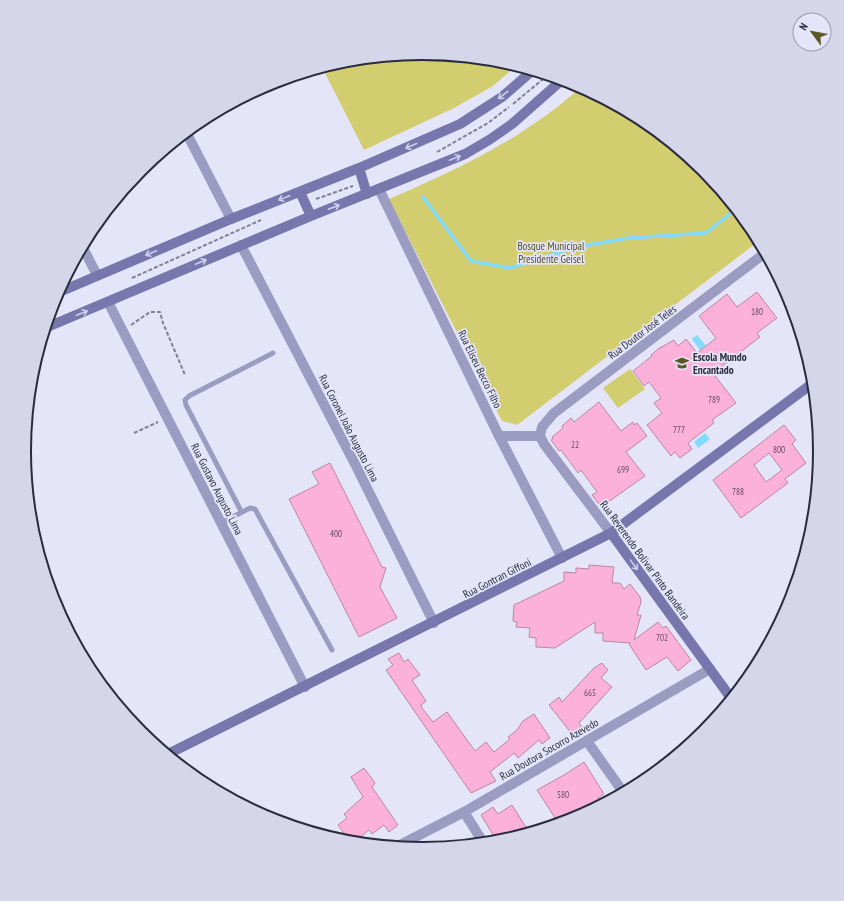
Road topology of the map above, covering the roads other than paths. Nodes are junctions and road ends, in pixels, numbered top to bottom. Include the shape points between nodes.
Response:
1 (528, 74) edge
2 (558, 84) edge
3 (188, 137) edge
4 (359, 168) junction
5 (379, 189) junction
6 (300, 192) junction
7 (367, 194) junction
8 (311, 216) junction
9 (231, 220) junction
10 (241, 245) junction
11 (85, 252) edge
12 (761, 256) edge
13 (97, 275) junction
14 (66, 289) edge
15 (108, 302) junction
16 (52, 325) edge
17 (273, 353) dead end
18 (808, 387) edge
19 (499, 436) junction
20 (540, 436) junction
21 (241, 511) junction
22 (221, 523) junction
23 (611, 533) junction
24 (562, 558) junction
25 (434, 623) junction
26 (332, 650) dead end
27 (710, 669) junction
28 (305, 687) junction
29 (728, 694) edge
30 (587, 741) junction
31 (173, 752) edge
32 (620, 787) edge
33 (464, 812) junction
34 (480, 837) edge
35 (407, 841) edge

1 -> 4 main road via 502,97 460,124
5 -> 2 main road via 465,154 489,140 512,124
3 - 9 street
4 - 6 main road
4 - 7 main road
5 - 7 main road
5 - 19 street, Rua Eliseu Becco Filho
6 - 8 main road
6 -> 9 main road
8 -> 7 main road
8 - 10 main road
9 -> 13 main road
15 -> 10 main road
10 - 25 street, Rua Coronel João Augusto Lima
11 - 13 street
12 - 20 street, Rua Doutor José Teles via 554,413 542,427
13 - 14 main road
16 -> 15 main road
15 - 22 street, Rua Gustavo Augusto Lima
17 - 21 lane via 185,400
18 - 23 main road, Rua Gontran Giffoni
19 - 20 street
19 - 24 street, Rua Eliseu Becco Filho
20 - 23 street, Rua Reverendo Bolivar Pinto Bandeira
21 - 22 lane
21 - 26 lane via 252,508 258,512
22 - 28 street, Rua Gustavo Augusto Lima
23 - 24 main road, Rua Gontran Giffoni
23 -> 27 main road, Rua Reverendo Bolivar Pinto Bandeira
24 - 25 main road, Rua Gontran Giffoni
25 - 28 main road, Rua Gontran Giffoni
27 - 29 main road, Rua Reverendo Bolivar Pinto Bandeira
27 - 30 street, Rua Doutora Socorro Azevedo
28 - 31 main road, Rua Gontran Giffoni
30 - 32 street
30 - 33 street, Rua Doutora Socorro Azevedo
33 - 34 street
33 - 35 street, Rua Doutora Socorro Azevedo

